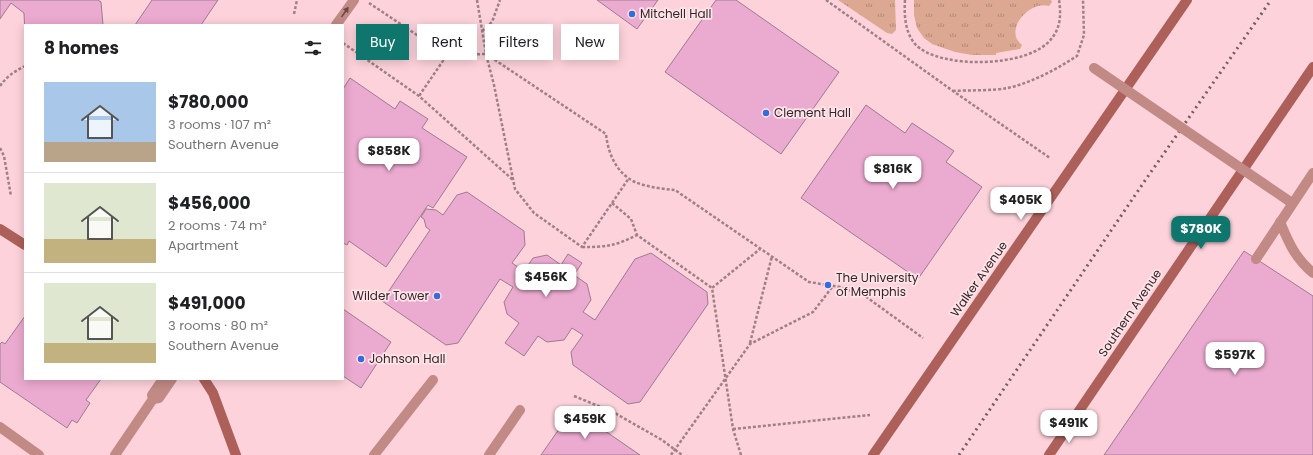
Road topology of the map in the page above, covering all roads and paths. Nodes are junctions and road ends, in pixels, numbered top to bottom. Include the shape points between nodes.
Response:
1 (297, 0) edge
2 (354, 0) edge
3 (477, 0) edge
4 (500, 0) edge
5 (826, 0) edge
6 (905, 0) edge
7 (1059, 0) edge
8 (1083, 0) edge
9 (1187, 0) edge
10 (366, 2) dead end
11 (294, 14) dead end
12 (337, 24) edge
13 (482, 31) junction
14 (417, 35) edge
15 (344, 44) edge
16 (485, 48) edge
17 (443, 60) edge
18 (488, 60) edge
19 (495, 60) edge
20 (24, 67) edge
21 (1313, 67) edge
22 (1094, 68) dead end
23 (0, 86) edge
24 (953, 91) junction
25 (419, 96) junction
26 (0, 148) edge
27 (1050, 158) dead end
28 (1313, 173) edge
29 (629, 178) junction
30 (513, 180) junction
31 (1310, 184) edge
32 (11, 196) dead end
33 (612, 203) junction
34 (1292, 203) junction
35 (1280, 222) junction
36 (0, 229) edge
37 (638, 235) junction
38 (24, 245) edge
39 (582, 247) junction
40 (760, 248) junction
41 (772, 256) junction
42 (1256, 259) dead end
43 (1313, 273) edge
44 (832, 286) junction
45 (712, 288) junction
46 (923, 338) dead end
47 (750, 344) junction
48 (725, 378) junction
49 (162, 380) edge
50 (171, 380) edge
51 (205, 380) edge
52 (433, 380) dead end
53 (574, 396) dead end
54 (153, 399) junction
55 (520, 410) dead end
56 (870, 415) dead end
57 (0, 427) edge
58 (733, 428) junction
59 (675, 450) junction
60 (39, 455) edge
61 (115, 455) edge
62 (236, 455) edge
63 (374, 455) edge
64 (489, 455) edge
65 (671, 455) edge
66 (682, 455) edge
67 (741, 455) edge
68 (873, 455) edge
69 (1049, 455) edge

1 - 11 path
12 -> 2 street
3 - 13 path
4 - 13 path via 492,22
5 - 24 path
6 - 7 path via 905,21 912,38 921,49 948,59 974,62 993,62 1018,57 1046,45 1057,30 1060,18
8 - 24 path via 1084,35 1078,56 1035,80 1006,88
9 - 68 street, Walker Avenue
10 - 14 path
13 - 16 path
15 - 25 path
17 - 25 path
18 - 30 path
19 - 29 path via 606,134 607,148 618,170
20 - 23 path via 14,72
21 - 69 street, Southern Avenue
22 - 34 street, bridge
24 - 27 path
25 - 30 path
26 - 32 path via 4,156
28 - 31 street
29 - 33 path
29 - 40 path via 635,182 675,190
30 - 39 path via 516,189 534,213
31 - 34 street
33 - 37 path via 631,219
33 - 39 path
34 - 35 street
35 - 42 street
35 - 43 street via 1294,253
36 - 38 street
37 - 39 path via 606,247
37 - 45 path
40 - 41 path
40 - 45 path
41 - 44 path via 809,282
41 - 47 path
44 - 46 path via 865,296
44 - 47 path via 813,312
45 - 48 path
47 - 48 path
48 - 58 path
48 - 59 path
49 - 54 street via 152,395
50 - 54 street via 159,398
51 - 62 street via 213,393
52 - 63 street
53 - 59 path via 613,412
54 - 61 street
55 - 64 street
56 - 58 path
57 - 60 street
58 - 67 path
59 - 65 path
59 - 66 path

